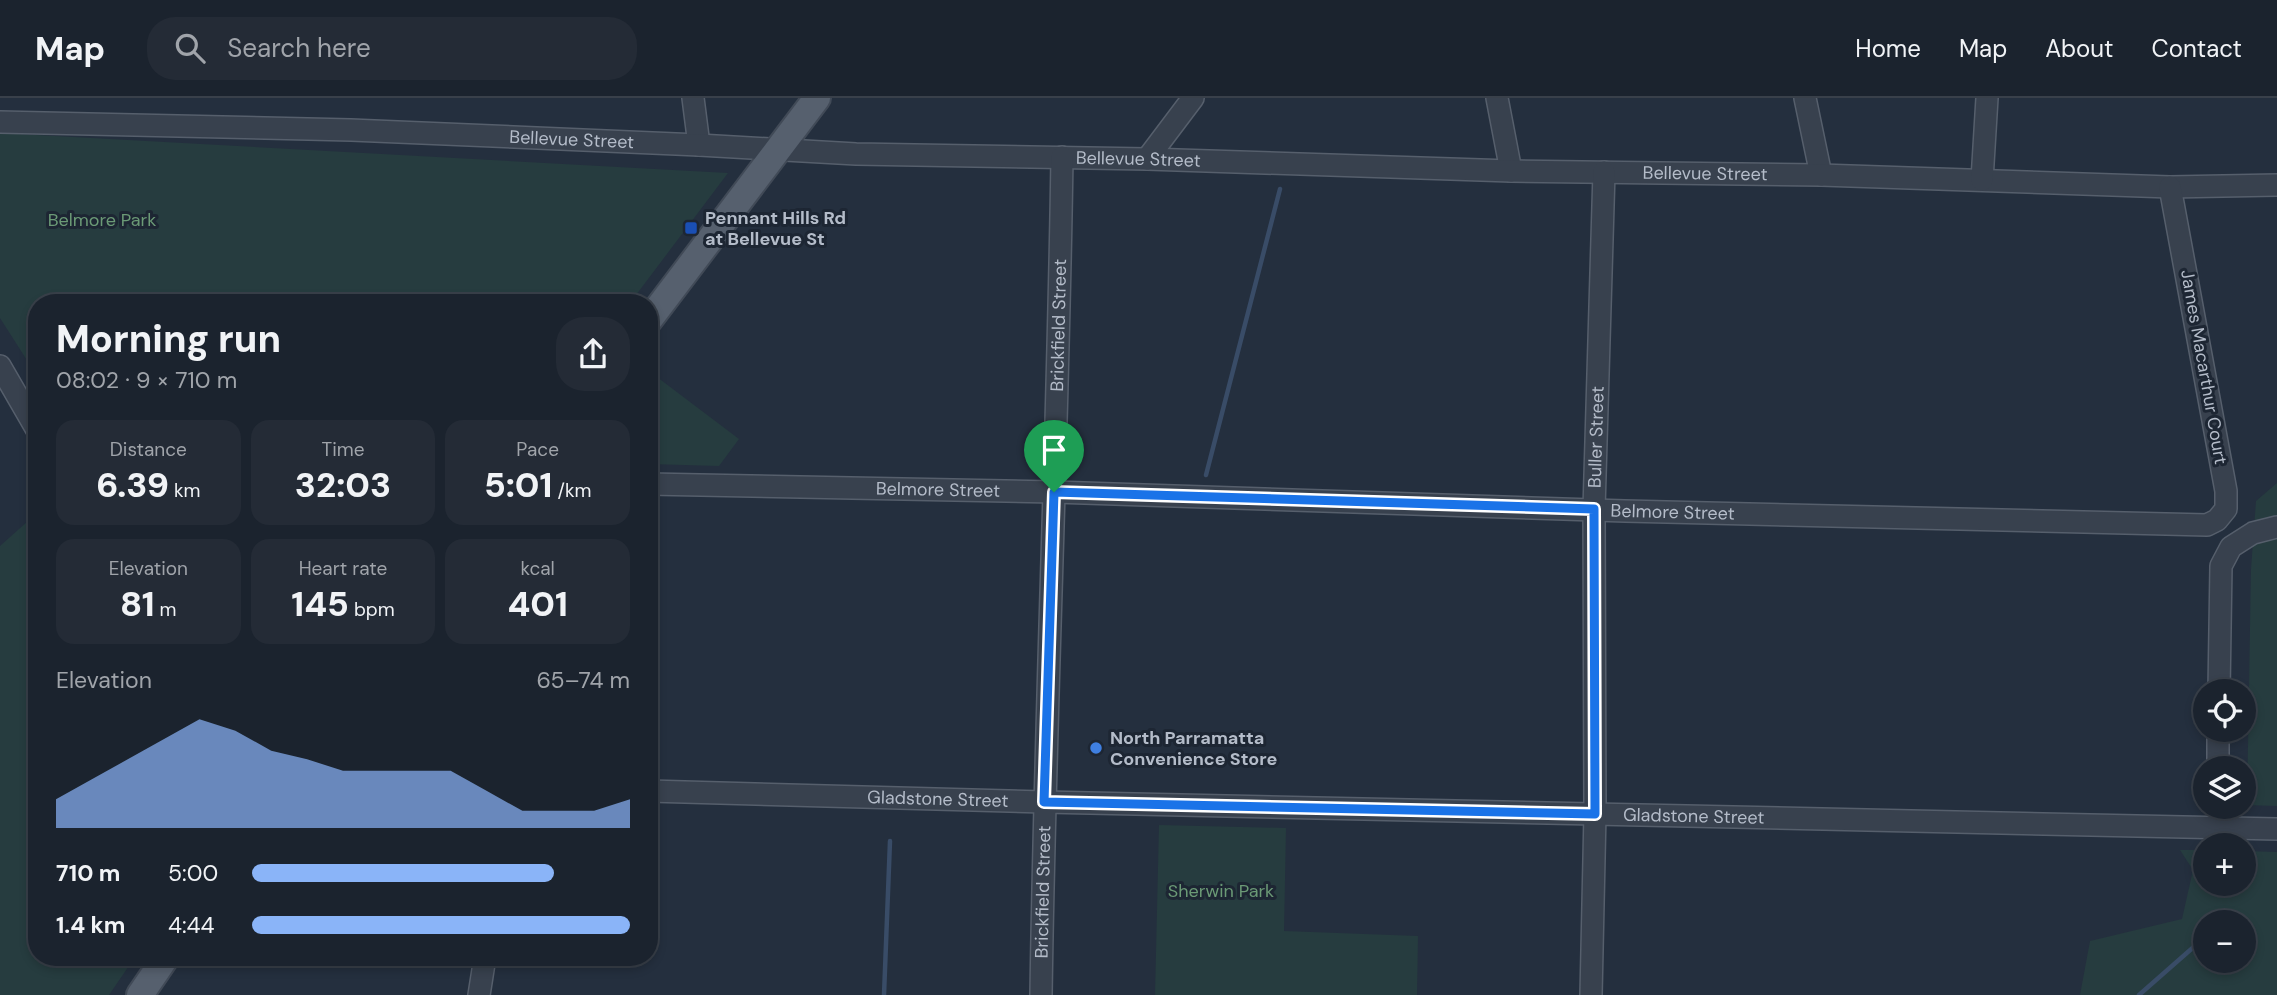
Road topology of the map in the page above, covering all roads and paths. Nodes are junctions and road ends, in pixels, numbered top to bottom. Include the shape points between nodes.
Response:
1 (693, 98) edge
2 (817, 98) edge
3 (1193, 98) edge
4 (1497, 98) edge
5 (1805, 98) edge
6 (1987, 98) edge
7 (0, 122) edge
8 (699, 145) junction
9 (777, 149) junction
10 (1062, 157) junction
11 (1147, 159) junction
12 (1511, 170) junction
13 (1604, 172) junction
14 (1821, 175) junction
15 (1982, 180) junction
16 (2277, 185) edge
17 (2170, 187) junction
18 (658, 308) edge
19 (0, 366) edge
20 (28, 414) edge
21 (658, 484) edge
22 (1054, 492) junction
23 (1594, 509) junction
24 (2193, 526) joint
25 (2277, 527) edge
26 (2219, 679) edge
27 (658, 791) edge
28 (1044, 802) junction
29 (1595, 814) junction
30 (2193, 817) edge
31 (2227, 819) edge
32 (2277, 829) edge
33 (160, 966) edge
34 (484, 966) edge
35 (140, 995) edge
36 (480, 995) edge
37 (1041, 995) edge
38 (1591, 995) edge

1 - 8 street
2 - 9 main road
3 - 11 street
4 - 12 street
5 - 14 street
6 - 15 street
7 - 8 street, Bellevue Street via 351,130
8 - 9 street, Bellevue Street
9 - 10 street, Bellevue Street
9 - 18 main road
10 - 11 street, Bellevue Street
10 - 22 street, Brickfield Street
11 - 12 street, Bellevue Street
12 - 13 street, Bellevue Street
13 - 14 street, Bellevue Street
13 - 23 street, Buller Street
14 - 15 street, Bellevue Street
15 - 17 street, Bellevue Street
16 - 17 street, Bellevue Street
17 - 24 street, James Macarthur Court via 2226,491 2226,509 2217,520
19 - 20 street
21 - 22 street, Belmore Street
22 - 23 street, Belmore Street
22 - 28 street, Brickfield Street
23 - 24 street, Belmore Street
23 - 29 street, Buller Street
25 - 26 street via 2253,533 2231,547 2221,566
27 - 28 street, Gladstone Street
28 - 29 street, Gladstone Street
28 - 37 street, Brickfield Street
29 - 30 street, Gladstone Street
29 - 38 street, Buller Street
31 - 32 street, Gladstone Street
33 - 35 main road
34 - 36 street

